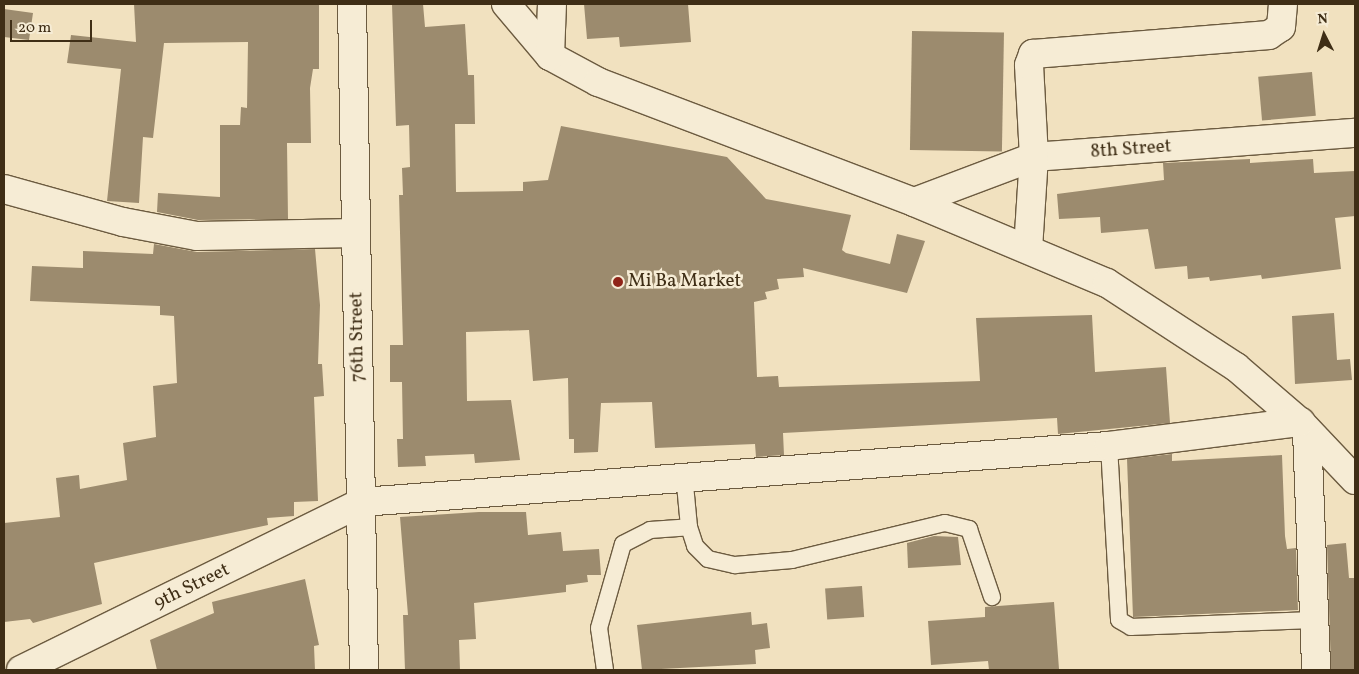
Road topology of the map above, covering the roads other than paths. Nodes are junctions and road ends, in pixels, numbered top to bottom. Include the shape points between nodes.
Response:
1 (352, 4) edge
2 (506, 4) edge
3 (552, 4) edge
4 (1283, 4) edge
5 (550, 56) junction
6 (1355, 133) edge
7 (1034, 157) junction
8 (4, 189) edge
9 (914, 202) junction
10 (356, 233) junction
11 (1028, 249) junction
12 (1304, 426) junction
13 (1109, 446) junction
14 (684, 474) junction
15 (1355, 480) edge
16 (362, 502) junction
17 (689, 527) junction
18 (992, 597) dead end
19 (1312, 620) junction
20 (21, 670) edge
21 (364, 670) edge
22 (605, 670) edge
23 (1316, 670) edge

1 - 10 street, 76th Street
2 - 5 street
3 - 5 street
4 - 7 street via 1281,27 1269,35 1033,54 1028,65
5 - 9 street via 598,82
6 - 7 street, 8th Street
7 - 9 street, 8th Street
7 - 11 street
8 - 10 street via 123,222 197,236
9 - 11 street
10 - 16 street, 76th Street
11 - 12 street via 1108,283 1236,366
12 - 13 street
12 - 15 street
12 - 19 street
13 - 14 street
13 - 19 lane via 1119,620 1131,627
14 - 16 street
14 - 17 lane
16 - 20 street, 9th Street
16 - 21 street, 76th Street
17 - 18 lane via 695,546 708,559 735,565 837,552 945,523 969,529
17 - 22 lane via 650,530 623,544 599,628
19 - 23 street

